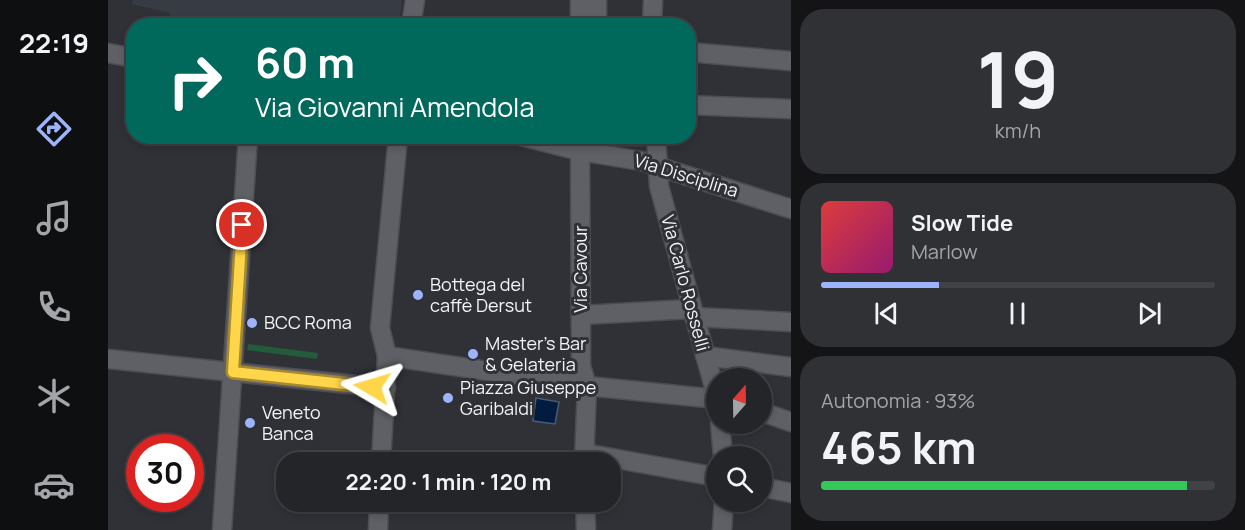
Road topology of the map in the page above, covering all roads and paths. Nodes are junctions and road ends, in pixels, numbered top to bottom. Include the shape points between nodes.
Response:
1 (415, 0) edge
2 (580, 0) edge
3 (597, 0) edge
4 (641, 0) edge
5 (653, 0) edge
6 (412, 18) edge
7 (580, 18) edge
8 (597, 18) edge
9 (642, 18) edge
10 (652, 18) edge
11 (696, 53) edge
12 (108, 54) edge
13 (126, 57) edge
14 (790, 61) edge
15 (696, 105) edge
16 (790, 109) edge
17 (247, 144) edge
18 (397, 144) edge
19 (580, 144) edge
20 (657, 144) edge
21 (660, 167) junction
22 (790, 209) edge
23 (692, 313) junction
24 (582, 315) junction
25 (790, 322) edge
26 (387, 356) junction
27 (705, 356) junction
28 (108, 359) edge
29 (790, 367) edge
30 (708, 368) edge
31 (233, 372) junction
32 (587, 386) junction
33 (386, 388) junction
34 (706, 397) edge
35 (772, 416) edge
36 (790, 422) edge
37 (382, 452) edge
38 (584, 452) edge
39 (621, 463) edge
40 (706, 475) edge
41 (772, 489) edge
42 (790, 493) edge
43 (379, 512) edge
44 (585, 512) edge
45 (723, 512) edge
46 (222, 530) edge
47 (378, 530) edge
48 (586, 530) edge
49 (722, 530) edge

1 - 6 street
2 - 7 street
3 - 8 street
4 - 9 street
5 - 10 street
11 - 14 street
12 - 13 street
15 - 16 street
17 - 31 street
18 - 26 street via 380,328
19 - 21 street, Via Disciplina
19 - 24 street, Via Cavour
20 - 21 street, Via Carlo Rosselli
21 - 22 street, Via Disciplina
21 - 23 street, Via Carlo Rosselli via 660,186
23 - 24 street
23 - 25 street
23 - 27 street, Via Carlo Rosselli
24 - 32 street, Via Cavour via 580,366
26 - 32 street
26 - 33 street
27 - 29 street
27 - 30 street, Via Carlo Rosselli
28 - 31 street
31 - 33 street
31 - 46 street
32 - 34 street
32 - 38 street, Via Cavour
33 - 37 street
35 - 36 street
39 - 40 street
41 - 42 street
43 - 47 street
44 - 48 street
45 - 49 street

